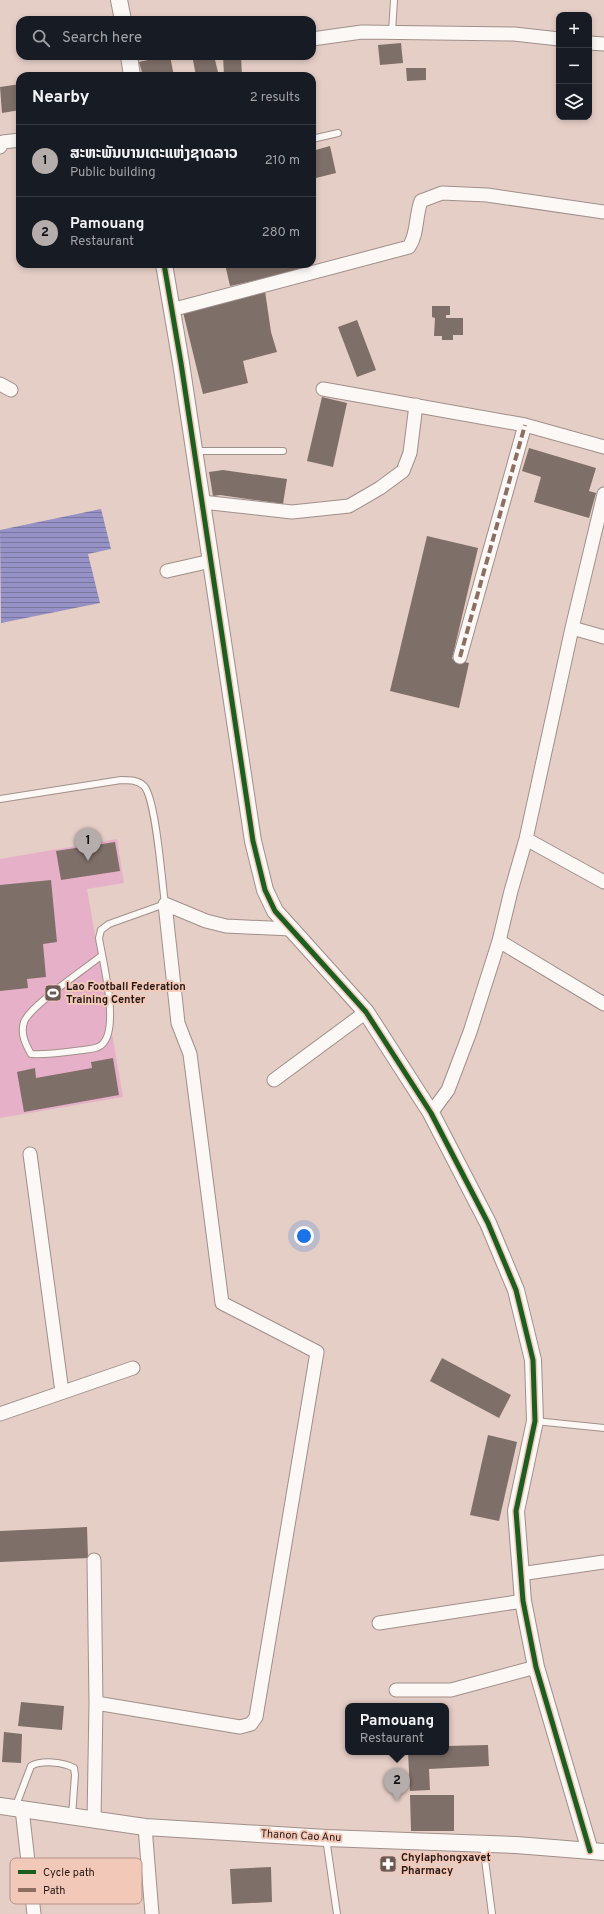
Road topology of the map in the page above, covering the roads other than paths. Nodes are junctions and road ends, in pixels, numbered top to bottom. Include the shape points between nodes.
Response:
1 (119, 0) edge
2 (394, 0) edge
3 (121, 16) edge
4 (392, 32) junction
5 (316, 38) edge
6 (556, 39) edge
7 (592, 43) edge
8 (604, 44) edge
9 (130, 60) edge
10 (131, 72) edge
11 (338, 133) dead end
12 (316, 138) edge
13 (16, 140) edge
14 (0, 147) edge
15 (604, 212) edge
16 (165, 268) edge
17 (171, 310) junction
18 (323, 389) dead end
19 (416, 405) junction
20 (525, 425) junction
21 (604, 447) edge
22 (194, 451) junction
23 (283, 451) dead end
24 (604, 494) edge
25 (202, 502) junction
26 (211, 561) junction
27 (167, 571) dead end
28 (572, 628) junction
29 (604, 637) edge
30 (460, 657) dead end
31 (0, 799) edge
32 (526, 839) junction
33 (604, 882) edge
34 (165, 904) junction
35 (291, 929) junction
36 (499, 941) junction
37 (101, 956) junction
38 (604, 1004) edge
39 (366, 1012) junction
40 (274, 1080) dead end
41 (431, 1114) junction
42 (30, 1154) dead end
43 (133, 1368) dead end
44 (62, 1392) junction
45 (0, 1414) edge
46 (535, 1421) junction
47 (604, 1428) edge
48 (94, 1560) dead end
49 (604, 1562) edge
50 (520, 1574) junction
51 (522, 1601) junction
52 (379, 1623) dead end
53 (536, 1667) junction
54 (396, 1690) dead end
55 (96, 1703) junction
56 (12, 1807) edge
57 (72, 1816) junction
58 (94, 1820) junction
59 (145, 1827) junction
60 (326, 1838) junction
61 (483, 1844) junction
62 (597, 1852) edge
63 (22, 1858) edge
64 (32, 1904) edge
65 (34, 1914) edge
66 (152, 1914) edge
67 (337, 1914) edge
68 (492, 1914) edge

1 - 3 street
2 - 4 lane
4 - 5 street via 362,32
4 - 6 street via 514,34
7 - 8 street
9 - 10 street
11 - 12 lane
13 - 14 street via 3,142
15 - 17 street via 504,196 442,193 421,201 416,216 415,238 410,247
16 - 17 street
17 - 22 street
18 - 19 street
19 - 20 street
19 - 25 street via 410,453 404,471 349,506 292,512
20 - 21 street
20 - 30 street
22 - 23 lane
22 - 25 street
24 - 28 street
25 - 26 street
26 - 27 street
26 - 35 street via 253,841 265,890 275,911
28 - 29 street
28 - 32 street
31 - 34 lane via 122,780 136,781 144,786 150,794
32 - 33 street
32 - 36 street
34 - 35 street via 206,921 226,926
34 - 37 lane via 109,924 101,930
34 - 55 street via 178,1023 190,1054 222,1303 317,1352 256,1717 251,1724 240,1727
35 - 39 street
36 - 38 street
36 - 41 street via 470,1032 448,1090
37 - 37 lane via 35,1007 24,1021 22,1034 32,1054 48,1055 99,1047 106,1040 111,1013
39 - 40 street
39 - 41 street
41 - 46 street via 488,1223 516,1290 533,1360
42 - 44 street
43 - 44 street
44 - 45 street
46 - 47 lane
46 - 50 street via 516,1511
48 - 55 street
49 - 50 street
50 - 51 street
51 - 52 street
51 - 53 street
53 - 54 street via 451,1690
53 - 62 street
55 - 58 street
56 - 57 street, Thanon Cao Anu
56 - 57 lane via 31,1766 37,1763 67,1764 74,1768 75,1774
56 - 63 street
57 - 58 street, Thanon Cao Anu
58 - 59 street, Thanon Cao Anu
59 - 60 street, Thanon Cao Anu
59 - 66 street
60 - 61 street, Thanon Cao Anu
60 - 67 lane
61 - 62 street, Thanon Cao Anu
61 - 68 lane
64 - 65 street

